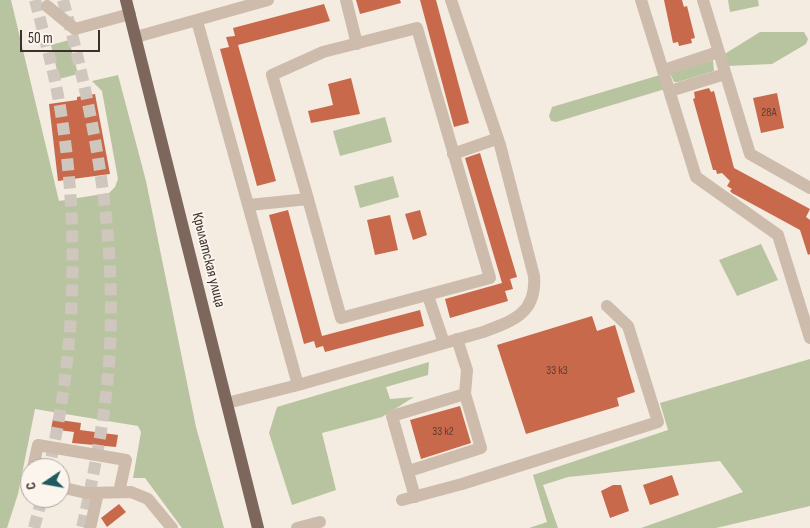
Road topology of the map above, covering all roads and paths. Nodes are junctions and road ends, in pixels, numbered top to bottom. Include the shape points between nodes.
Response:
1 (126, 0) edge
2 (268, 0) edge
3 (346, 0) edge
4 (451, 0) edge
5 (641, 0) edge
6 (703, 0) edge
7 (47, 6) dead end
8 (130, 14) junction
9 (197, 21) junction
10 (136, 37) junction
11 (357, 44) junction
12 (718, 52) junction
13 (664, 70) junction
14 (725, 74) junction
15 (670, 91) junction
16 (496, 139) junction
17 (453, 154) junction
18 (810, 188) edge
19 (308, 199) junction
20 (249, 205) junction
21 (428, 296) junction
22 (607, 306) dead end
23 (810, 337) edge
24 (458, 339) junction
25 (444, 343) junction
26 (298, 385) junction
27 (465, 394) junction
28 (227, 403) junction
29 (35, 458) edge
30 (409, 471) junction
31 (70, 489) edge
32 (119, 492) junction
33 (98, 493) junction
34 (416, 497) junction
35 (402, 500) dead end
36 (320, 522) dead end
37 (90, 528) edge
38 (172, 528) edge
39 (258, 528) edge
40 (297, 528) edge

1 - 8 main road, Крылатская улица
2 - 9 lane
3 - 11 lane
4 - 16 lane
5 - 13 lane
6 - 12 lane
7 - 8 lane via 75,29
8 - 10 main road, Крылатская улица
9 - 10 lane
9 - 20 lane
10 - 28 main road, Крылатская улица
11 - 17 lane via 416,28
11 - 19 lane via 323,52 272,74
12 - 13 lane
12 - 14 lane
13 - 15 lane
14 - 15 lane
14 - 18 lane via 750,154
15 - 23 lane via 696,177 778,235
16 - 17 lane
16 - 24 lane via 500,144 535,290 525,311 508,322
17 - 21 lane via 490,278
19 - 20 lane
19 - 21 lane via 340,318
20 - 26 lane
21 - 25 lane
22 - 34 lane via 628,326 658,422
24 - 25 lane
24 - 27 lane via 467,370
25 - 26 lane
26 - 28 lane
27 - 30 lane via 481,448
27 - 30 lane via 392,416
28 - 39 main road, Крылатская улица
29 - 32 lane via 38,445 126,460
30 - 34 lane
31 - 33 lane
32 - 33 lane
32 - 38 lane via 148,498
33 - 37 lane
34 - 35 lane
36 - 40 lane

